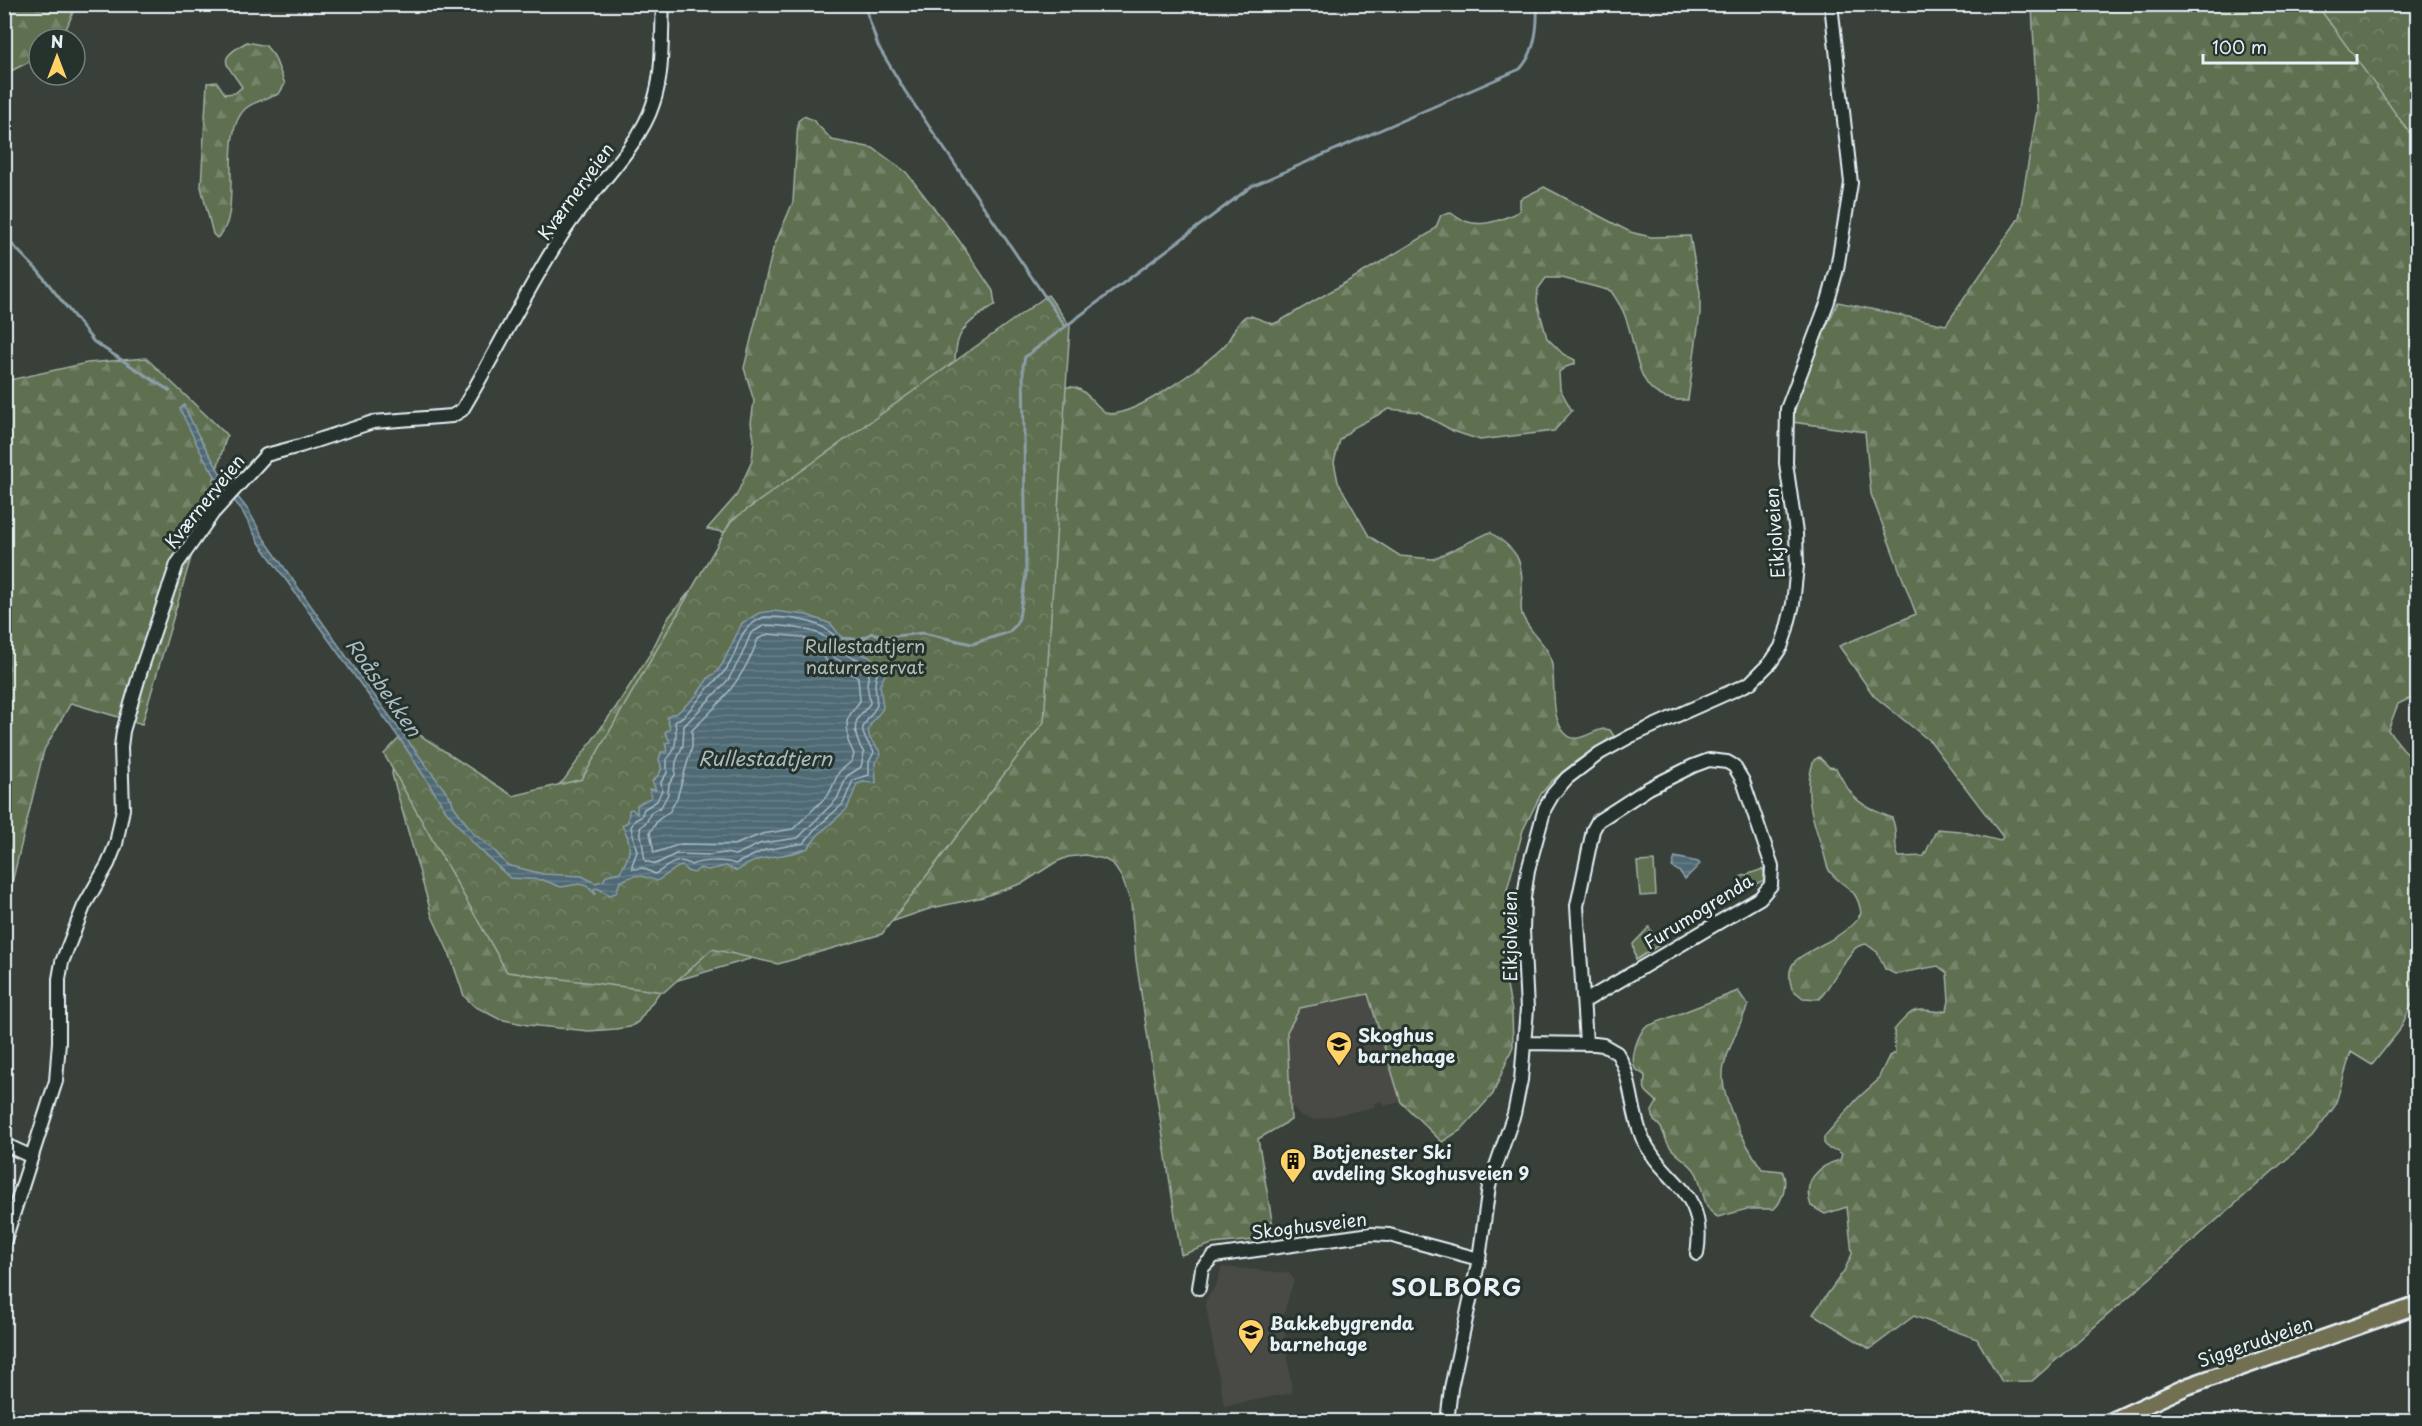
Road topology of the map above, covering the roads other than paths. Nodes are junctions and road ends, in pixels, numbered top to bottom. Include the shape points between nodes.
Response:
1 (663, 4) edge
2 (1831, 4) edge
3 (1585, 1001) junction
4 (1525, 1043) junction
5 (1586, 1043) junction
6 (4, 1144) edge
7 (32, 1157) junction
8 (4, 1243) edge
9 (1697, 1254) dead end
10 (1479, 1259) junction
11 (1199, 1288) dead end
12 (2418, 1305) edge
13 (1447, 1422) edge
14 (2109, 1422) edge

1 - 7 street, Kværnerveien via 658,84 650,114 565,231 462,410 452,416 373,422 266,455 195,536 177,564 127,714 121,747 120,828 108,864 84,906 63,962 59,979 58,1066
2 - 4 street, Eikjolveien via 1851,183 1838,269 1787,409 1786,463 1797,566 1786,632 1771,662 1750,683 1600,753 1553,794 1541,819 1524,898
3 - 3 street, Furumogrenda via 1577,906 1595,825 1649,788 1693,766 1709,760 1728,762 1743,781 1772,866 1771,885 1760,898
3 - 5 street, Furumogrenda
4 - 5 street
4 - 10 street, Eikjolveien via 1514,1114 1489,1186
5 - 9 street via 1603,1045 1620,1057 1642,1137 1695,1210
6 - 7 street
7 - 8 street, Kværnerveien
10 - 11 street, Skoghusveien via 1389,1235 1371,1234 1214,1256 1202,1268
10 - 13 street, Eikjolveien
12 - 14 main road, Siggerudveien via 2188,1386

